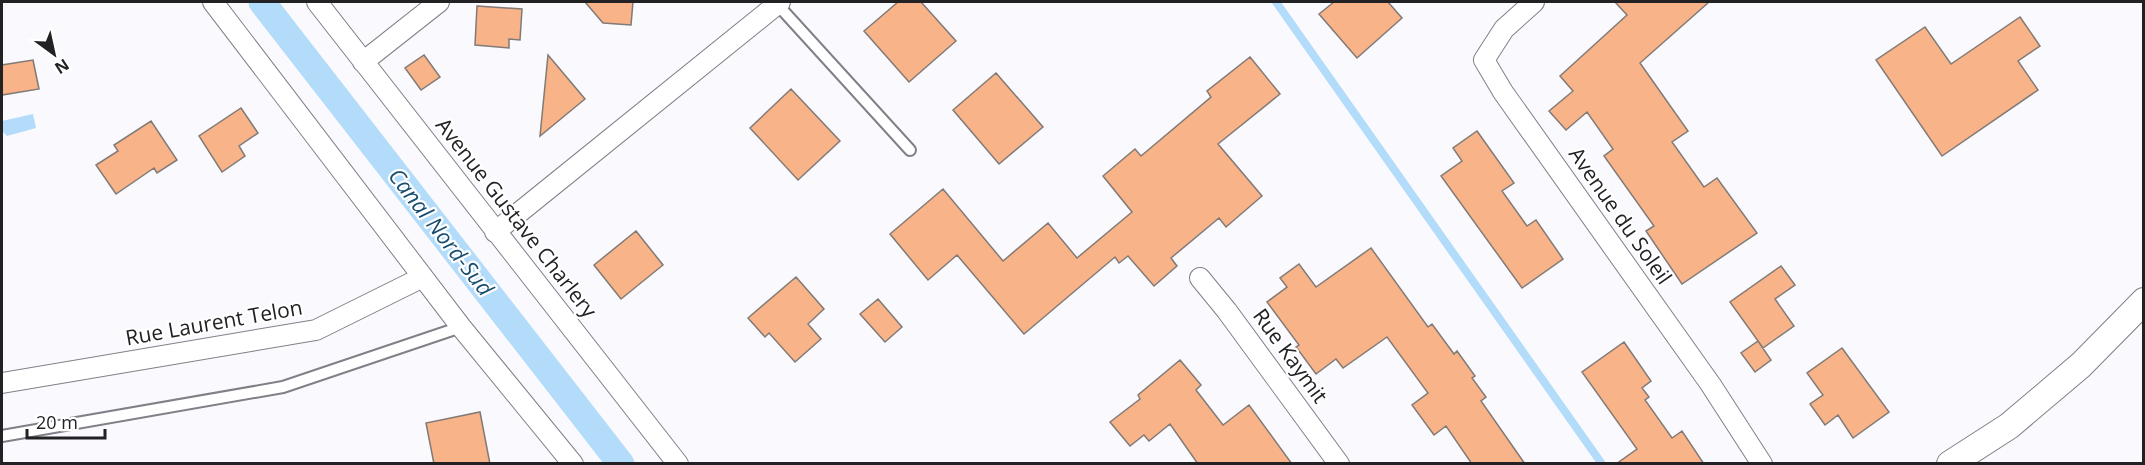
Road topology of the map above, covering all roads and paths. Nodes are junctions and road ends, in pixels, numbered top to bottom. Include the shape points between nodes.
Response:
1 (213, 2) edge
2 (316, 2) edge
3 (440, 2) edge
4 (1534, 2) edge
5 (779, 3) edge
6 (363, 62) junction
7 (910, 150) dead end
8 (495, 232) junction
9 (423, 277) junction
10 (1200, 278) dead end
11 (2144, 301) edge
12 (461, 327) junction
13 (2, 383) edge
14 (2, 436) edge
15 (566, 461) edge
16 (678, 464) edge
17 (1340, 464) edge
18 (1762, 464) edge
19 (1950, 464) edge

1 - 9 street
2 - 6 street, Avenue Gustave Charlery
3 - 6 street
4 - 18 street, Avenue du Soleil via 1504,29 1484,60
5 - 7 lane
5 - 8 street
6 - 8 street, Avenue Gustave Charlery
8 - 16 street, Avenue Gustave Charlery
9 - 12 street
9 - 13 street, Rue Laurent Telon via 316,330
10 - 17 street, Rue Kaymit
11 - 19 street via 2080,365 2009,426
12 - 14 lane via 283,387
12 - 15 street

